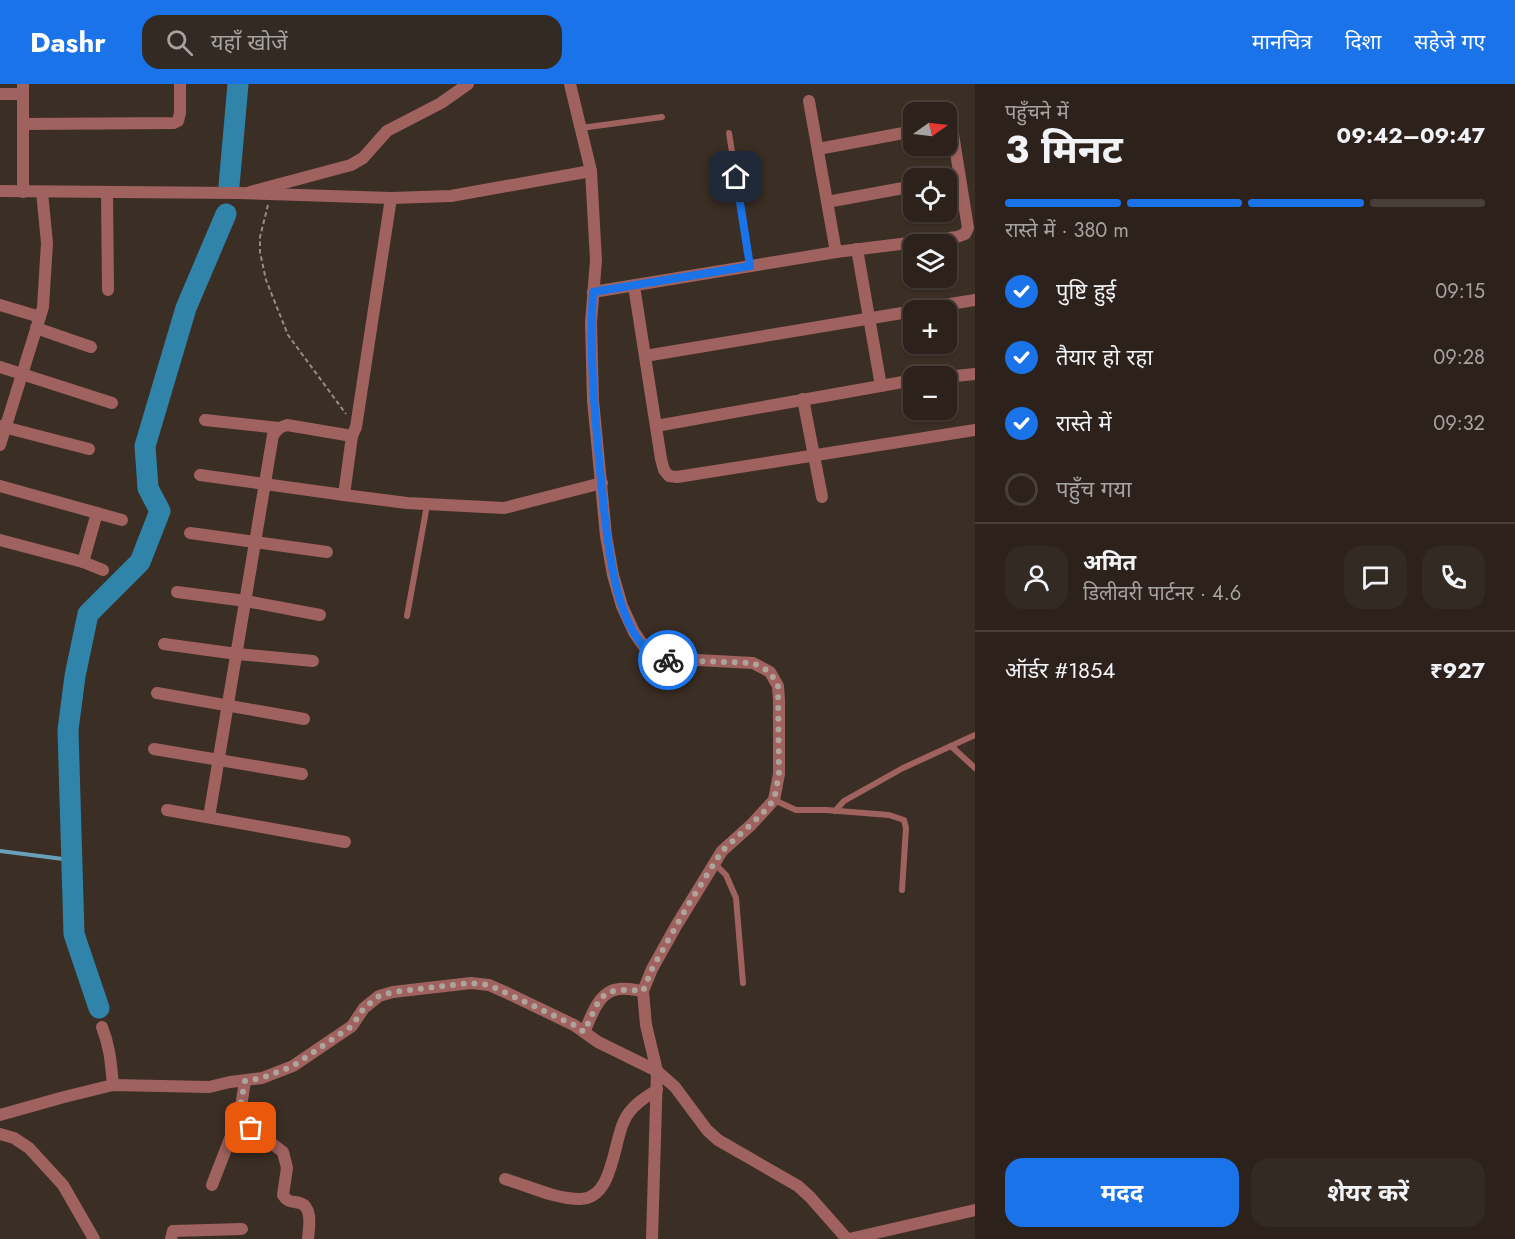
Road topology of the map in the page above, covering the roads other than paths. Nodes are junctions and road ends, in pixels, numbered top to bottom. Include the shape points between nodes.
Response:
1 (180, 84) edge
2 (468, 84) edge
3 (570, 84) edge
4 (23, 89) edge
5 (0, 94) edge
6 (809, 100) dead end
7 (662, 117) dead end
8 (23, 124) junction
9 (581, 128) junction
10 (729, 133) dead end
11 (903, 133) edge
12 (819, 149) junction
13 (591, 171) junction
14 (903, 188) edge
15 (957, 191) edge
16 (0, 192) edge
17 (23, 192) junction
18 (42, 192) junction
19 (107, 192) junction
20 (242, 193) junction
21 (391, 198) junction
22 (827, 202) junction
23 (857, 249) junction
24 (836, 252) junction
25 (750, 266) junction
26 (634, 286) junction
27 (108, 290) dead end
28 (593, 292) junction
29 (975, 300) edge
30 (957, 303) edge
31 (0, 305) edge
32 (903, 313) edge
33 (868, 318) junction
34 (38, 322) junction
35 (91, 347) dead end
36 (645, 356) junction
37 (0, 367) edge
38 (22, 374) junction
39 (975, 374) edge
40 (957, 376) edge
41 (903, 382) edge
42 (881, 386) junction
43 (803, 399) junction
44 (112, 403) dead end
45 (205, 420) dead end
46 (656, 426) junction
47 (3, 427) edge
48 (279, 428) junction
49 (975, 429) edge
50 (354, 431) junction
51 (0, 445) edge
52 (89, 449) dead end
53 (814, 456) junction
54 (200, 475) dead end
55 (602, 483) junction
56 (266, 484) junction
57 (0, 486) edge
58 (344, 495) junction
59 (822, 497) dead end
60 (427, 505) junction
61 (97, 513) junction
62 (122, 520) dead end
63 (190, 533) dead end
64 (0, 540) edge
65 (256, 542) junction
66 (327, 552) dead end
67 (83, 562) junction
68 (103, 570) dead end
69 (177, 592) dead end
70 (246, 601) junction
71 (320, 615) dead end
72 (407, 616) dead end
73 (164, 644) dead end
74 (237, 654) junction
75 (313, 661) dead end
76 (157, 693) dead end
77 (228, 704) junction
78 (304, 719) dead end
79 (975, 735) edge
80 (951, 746) junction
81 (154, 749) dead end
82 (219, 761) junction
83 (975, 768) edge
84 (302, 774) dead end
85 (774, 800) junction
86 (167, 810) dead end
87 (835, 811) junction
88 (209, 817) junction
89 (345, 842) dead end
90 (714, 864) junction
91 (902, 890) dead end
92 (743, 983) dead end
93 (643, 991) junction
94 (102, 1027) dead end
95 (584, 1032) junction
96 (657, 1071) junction
97 (245, 1081) junction
98 (113, 1085) junction
99 (657, 1090) junction
100 (0, 1115) edge
101 (238, 1118) junction
102 (0, 1134) edge
103 (505, 1179) dead end
104 (212, 1185) dead end
105 (975, 1210) edge
106 (242, 1229) dead end
107 (94, 1239) edge
108 (171, 1239) edge
109 (308, 1239) edge
110 (652, 1239) edge
111 (848, 1239) edge

1 - 8 street via 180,113 174,123
2 - 20 street via 387,131 363,158 351,165
3 - 9 street
4 - 5 street
4 - 8 street
6 - 12 street
7 - 9 lane
8 - 17 street
9 - 13 street
10 - 25 lane
11 - 12 street
12 - 22 street
13 - 21 street via 451,196
13 - 28 street via 596,260
14 - 22 street
15 - 23 street via 968,228 965,234
16 - 17 street
17 - 18 street
18 - 19 street
18 - 34 street via 47,243 43,307
19 - 20 street
19 - 27 street
20 - 21 street
21 - 50 street
22 - 24 street
23 - 24 street
23 - 33 street
24 - 25 street
25 - 26 street
26 - 28 street
26 - 36 street
28 - 55 street via 593,400
29 - 30 street
31 - 34 street
32 - 33 street
33 - 36 street
33 - 42 street
34 - 35 street
34 - 38 street
36 - 46 street
37 - 38 street
38 - 44 street
38 - 47 street
39 - 40 street
41 - 42 street
42 - 43 street
43 - 46 street
43 - 53 street
45 - 48 street
46 - 53 street via 661,459 669,477
47 - 51 street
47 - 52 street
48 - 50 street via 287,425
48 - 56 street via 273,435
49 - 53 street
50 - 58 street
53 - 59 street
54 - 56 street
55 - 60 street via 504,508
55 - 85 street via 613,575 622,606 645,648 667,660 753,663 770,672 778,686 779,774
56 - 58 street
56 - 65 street
57 - 61 street
58 - 60 street
60 - 72 lane
61 - 62 street
61 - 67 street
63 - 65 street
64 - 67 street
65 - 66 street
65 - 70 street
67 - 68 street
69 - 70 street
70 - 71 street
70 - 74 street
73 - 74 street
74 - 75 street
74 - 77 street
76 - 77 street
77 - 78 street
77 - 82 street
79 - 80 lane
80 - 83 lane
80 - 87 lane via 852,796
81 - 82 street
82 - 84 street
82 - 88 street
85 - 87 lane via 796,810
85 - 90 street via 722,851
86 - 88 street
87 - 91 lane via 889,815 904,820
88 - 89 street
90 - 92 lane via 726,874 736,898
90 - 93 street via 671,934
93 - 95 street via 617,989 607,993
93 - 96 street
94 - 98 street via 111,1058
95 - 96 street
95 - 97 street via 489,985 471,983 393,992 379,996 364,1008 352,1026 293,1066
96 - 99 street
96 - 111 street via 718,1140 798,1186
97 - 98 street via 209,1087
97 - 101 street
98 - 100 street
99 - 103 street via 624,1119 604,1185 595,1196 565,1198
99 - 110 street
101 - 104 street
101 - 109 street via 283,1152 287,1168 283,1196 305,1207 310,1217
102 - 107 street via 29,1148 63,1185
105 - 111 street
106 - 108 street via 172,1231

